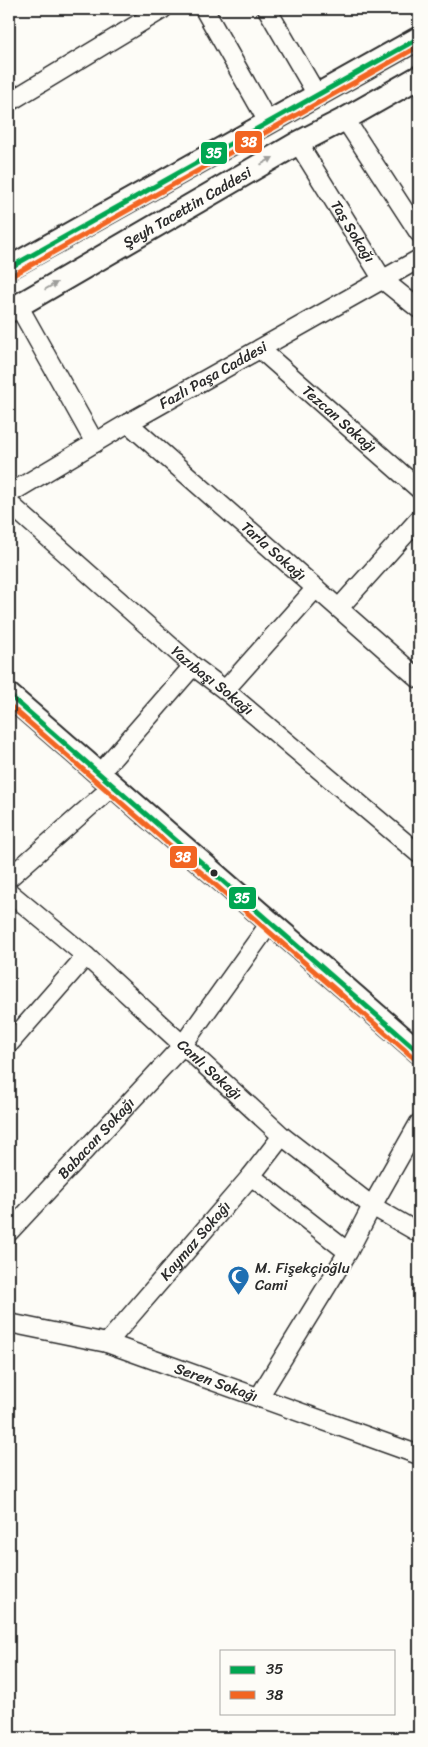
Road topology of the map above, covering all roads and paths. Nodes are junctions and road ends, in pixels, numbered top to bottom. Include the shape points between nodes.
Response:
1 (163, 9) edge
2 (204, 9) edge
3 (267, 9) edge
4 (419, 38) edge
5 (419, 77) edge
6 (317, 95) junction
7 (9, 102) edge
8 (345, 119) junction
9 (268, 122) junction
10 (298, 143) junction
11 (419, 233) edge
12 (419, 260) edge
13 (9, 268) edge
14 (383, 280) junction
15 (14, 308) edge
16 (419, 309) edge
17 (260, 349) junction
18 (128, 423) junction
19 (94, 443) junction
20 (419, 489) edge
21 (9, 494) edge
22 (9, 503) edge
23 (419, 519) edge
24 (316, 588) junction
25 (339, 608) junction
26 (193, 666) junction
27 (419, 679) edge
28 (226, 690) junction
29 (9, 695) edge
30 (106, 780) junction
31 (419, 854) edge
32 (9, 878) edge
33 (9, 892) edge
34 (270, 923) junction
35 (86, 956) junction
36 (9, 1044) edge
37 (182, 1046) junction
38 (419, 1052) edge
39 (419, 1123) edge
40 (282, 1136) junction
41 (251, 1176) junction
42 (372, 1206) junction
43 (9, 1232) edge
44 (419, 1233) edge
45 (348, 1252) junction
46 (9, 1324) edge
47 (107, 1342) junction
48 (259, 1396) junction
49 (419, 1455) edge

1 - 7 street
2 - 9 street
3 - 6 street
4 - 6 street
5 - 8 street, Şeyh Tacettin Caddesi
6 - 9 street
8 - 10 street, Şeyh Tacettin Caddesi
8 - 11 street
9 - 13 street
10 - 14 street, Taş Sokağı
15 -> 10 street, Şeyh Tacettin Caddesi
12 - 14 street, Fazlı Paşa Caddesi
14 - 16 street, Taş Sokağı
14 - 17 street, Fazlı Paşa Caddesi
15 - 19 street
17 - 18 street, Fazlı Paşa Caddesi
17 - 20 street, Tezcan Sokağı
18 - 19 street, Fazlı Paşa Caddesi
18 - 24 street, Tarla Sokağı
19 - 21 street, Fazlı Paşa Caddesi
22 - 26 street, Yazıbaşı Sokağı
23 - 25 street
24 - 25 street, Tarla Sokağı
24 - 28 street
25 - 27 street, Tarla Sokağı
26 - 28 street, Yazıbaşı Sokağı
26 - 30 street
28 - 31 street, Yazıbaşı Sokağı
29 - 30 street
30 - 32 street
30 - 34 street
33 - 35 street, Canlı Sokağı
34 - 37 street, Babacan Sokağı
34 - 38 street
35 - 36 street
35 - 37 street, Canlı Sokağı
37 - 40 street, Canlı Sokağı
37 - 43 street, Babacan Sokağı
39 - 42 street
40 - 41 street, Kaymaz Sokağı
40 - 42 street, Canlı Sokağı
41 - 45 street
41 - 47 street, Kaymaz Sokağı
42 - 44 street, Canlı Sokağı
42 - 45 street
45 - 48 street
46 - 47 street, Seren Sokağı
47 - 48 street, Seren Sokağı
48 - 49 street, Seren Sokağı

